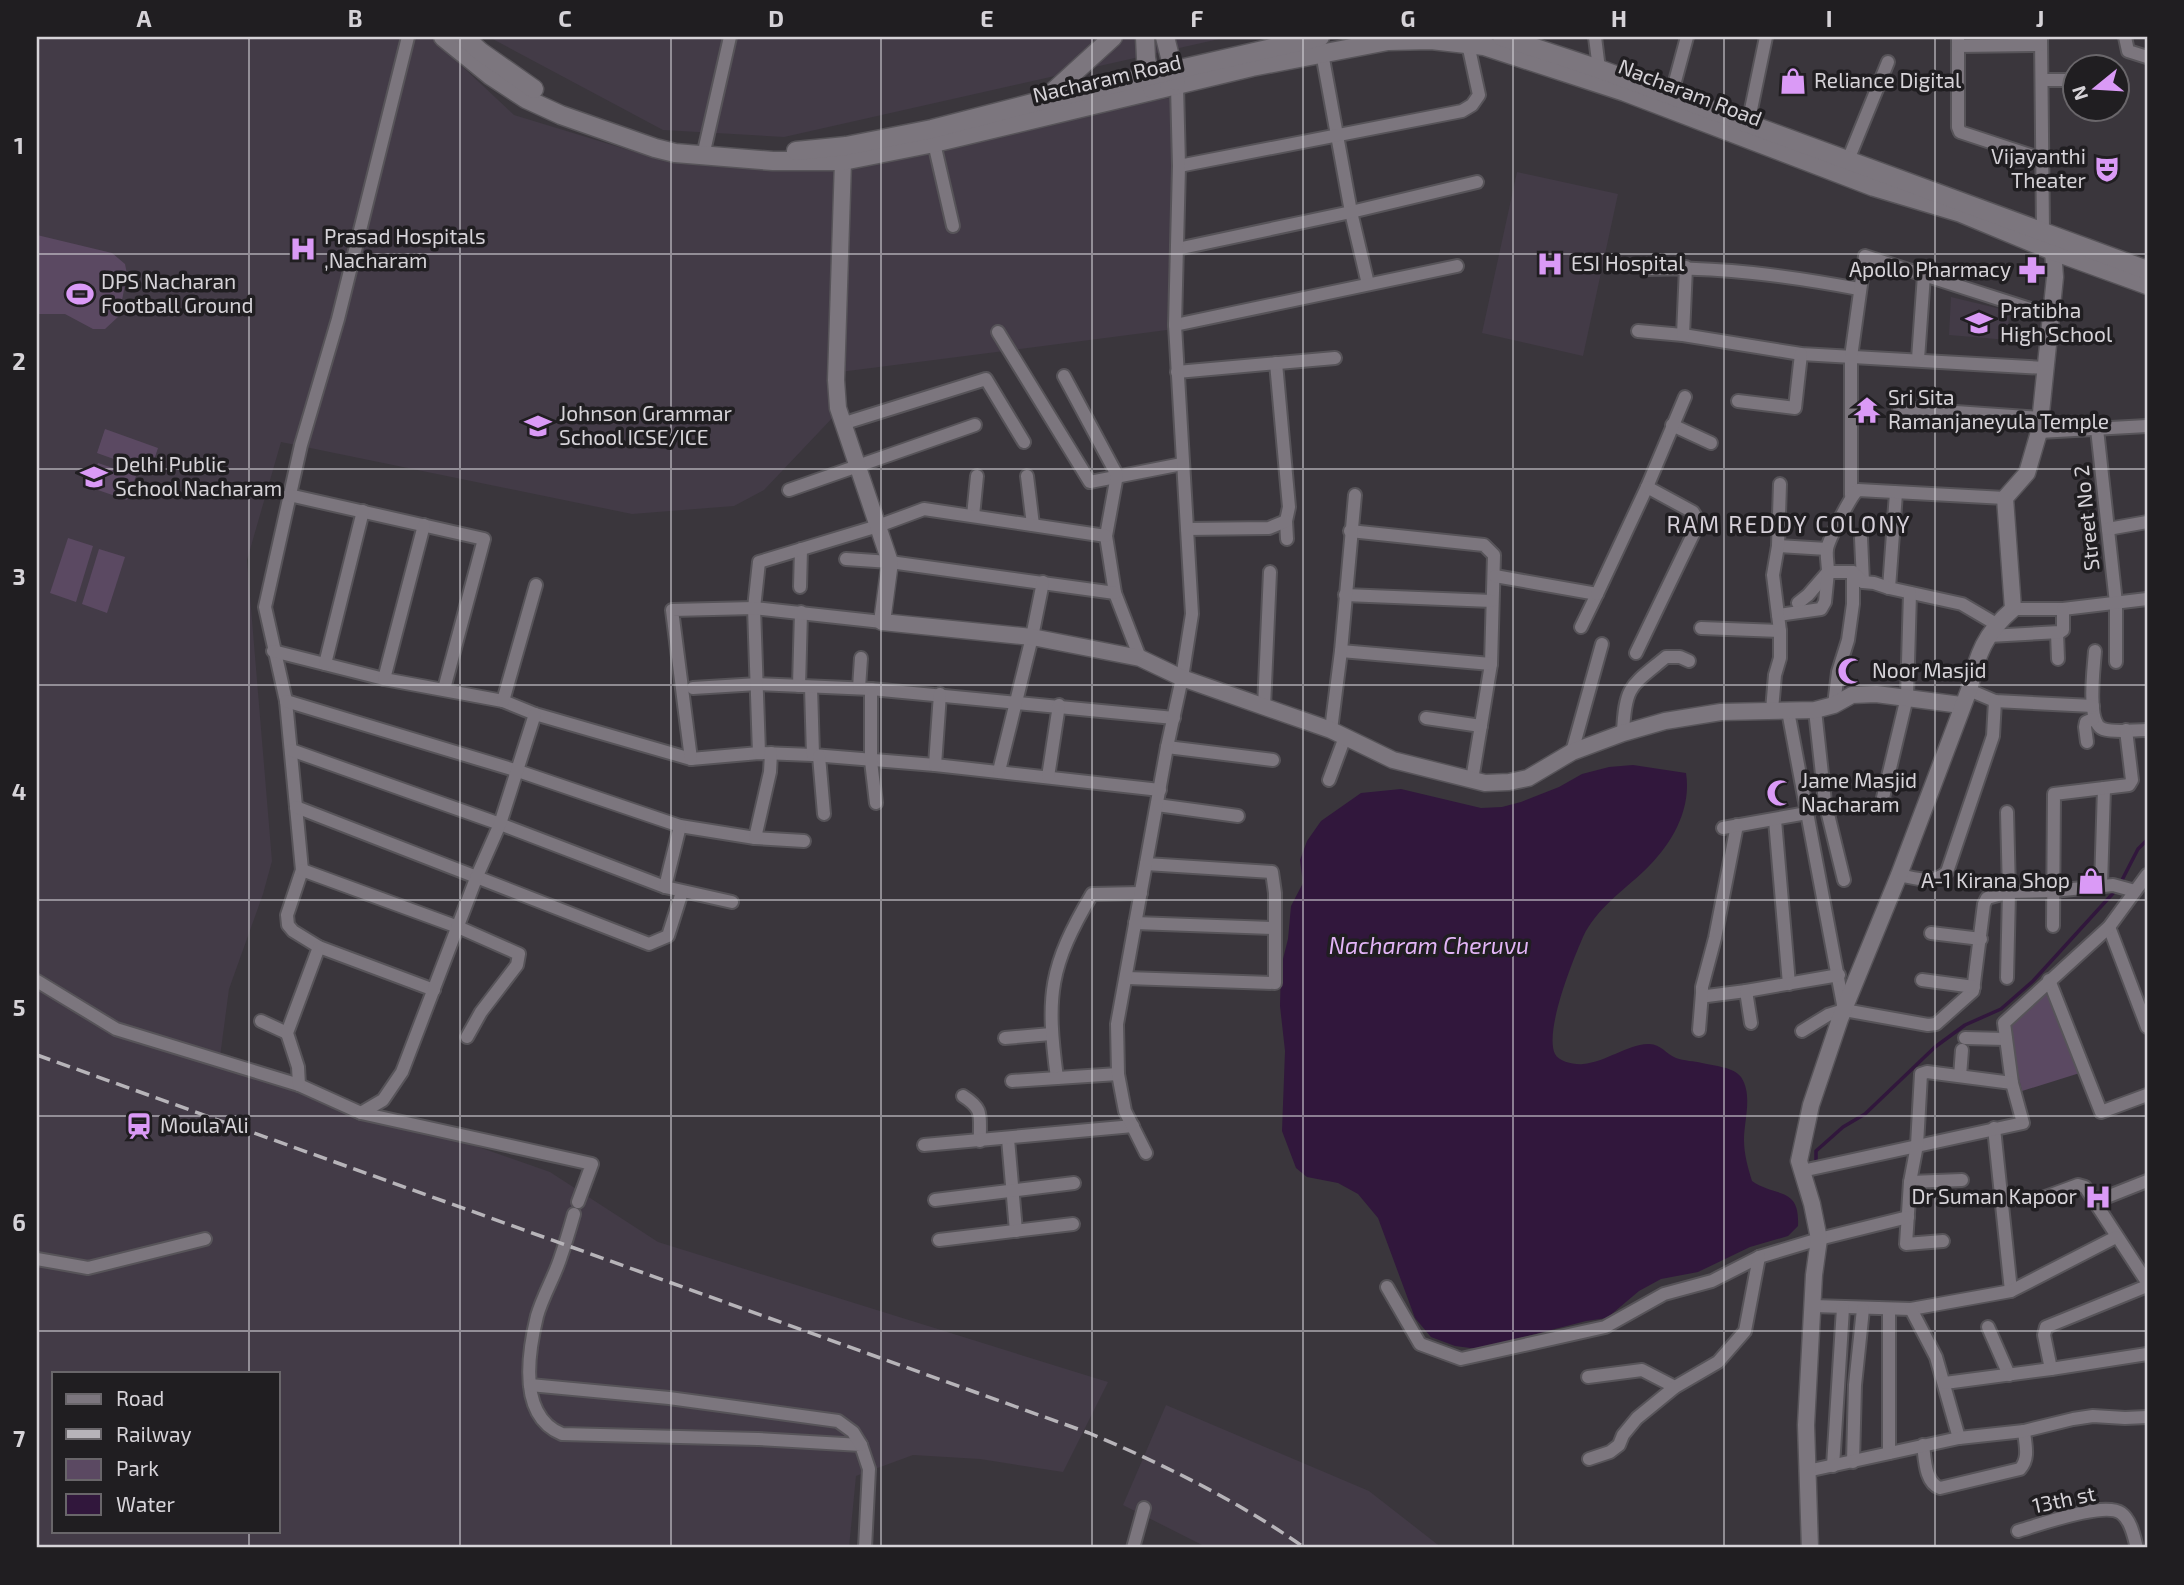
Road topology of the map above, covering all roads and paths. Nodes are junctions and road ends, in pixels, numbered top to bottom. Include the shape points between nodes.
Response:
1 (408, 37) edge
2 (443, 37) edge
3 (464, 37) edge
4 (730, 37) edge
5 (1112, 37) edge
6 (1145, 37) edge
7 (1165, 37) edge
8 (1502, 37) edge
9 (1595, 37) edge
10 (1687, 37) edge
11 (1766, 37) edge
12 (2125, 37) edge
13 (1958, 41) edge
14 (2041, 41) edge
15 (1468, 44) junction
16 (1321, 45) edge
17 (2147, 57) edge
18 (1888, 62) dead end
19 (1599, 69) junction
20 (1175, 79) junction
21 (2043, 80) junction
22 (2062, 80) edge
23 (1151, 84) junction
24 (1044, 100) junction
25 (1669, 102) junction
26 (1748, 124) junction
27 (1338, 136) junction
28 (934, 143) junction
29 (705, 147) junction
30 (2042, 159) junction
31 (1849, 160) junction
32 (843, 161) junction
33 (1179, 166) junction
34 (1477, 183) dead end
35 (1351, 212) junction
36 (953, 226) dead end
37 (2043, 231) junction
38 (1177, 248) junction
39 (2053, 251) junction
40 (1457, 266) dead end
41 (1686, 267) junction
42 (1646, 269) dead end
43 (2147, 270) edge
44 (1924, 275) junction
45 (1368, 284) junction
46 (2147, 285) edge
47 (1859, 289) junction
48 (2052, 316) junction
49 (1175, 325) junction
50 (1638, 331) dead end
51 (998, 332) dead end
52 (1683, 335) junction
53 (1801, 354) junction
54 (1851, 357) junction
55 (1335, 358) dead end
56 (1918, 359) junction
57 (1276, 363) junction
58 (2045, 368) junction
59 (1177, 372) junction
60 (1064, 376) dead end
61 (1685, 397) dead end
62 (1738, 401) dead end
63 (1899, 408) dead end
64 (845, 423) junction
65 (975, 425) dead end
66 (1672, 425) junction
67 (2040, 425) junction
68 (2147, 426) edge
69 (2097, 429) junction
70 (1024, 442) dead end
71 (1711, 443) dead end
72 (857, 464) junction
73 (1182, 464) junction
74 (1117, 475) junction
75 (977, 476) dead end
76 (1027, 476) dead end
77 (1780, 484) dead end
78 (1647, 487) junction
79 (789, 490) dead end
80 (1896, 494) junction
81 (289, 495) junction
82 (1354, 495) dead end
83 (1851, 495) junction
84 (2006, 498) junction
85 (363, 511) junction
86 (973, 516) junction
87 (1286, 520) junction
88 (2147, 522) edge
89 (424, 525) junction
90 (1032, 525) junction
91 (878, 526) junction
92 (1187, 529) junction
93 (2108, 529) junction
94 (1350, 531) junction
95 (1105, 536) junction
96 (1861, 538) dead end
97 (1287, 539) dead end
98 (1778, 546) junction
99 (801, 549) junction
100 (1827, 549) junction
101 (846, 559) dead end
102 (890, 562) junction
103 (1270, 572) dead end
104 (1828, 572) junction
105 (1853, 572) junction
106 (1494, 576) junction
107 (1043, 582) junction
108 (1863, 582) junction
109 (536, 585) dead end
110 (800, 587) dead end
111 (1889, 588) junction
112 (1115, 593) junction
113 (1910, 593) junction
114 (1597, 594) junction
115 (1345, 595) junction
116 (2147, 599) edge
117 (1492, 601) junction
118 (1798, 603) dead end
119 (2116, 603) junction
120 (754, 608) junction
121 (2013, 609) junction
122 (2063, 609) junction
123 (800, 612) junction
124 (1778, 615) junction
125 (882, 622) junction
126 (1581, 627) dead end
127 (1701, 628) dead end
128 (1993, 630) junction
129 (1780, 631) junction
130 (2057, 633) junction
131 (1032, 638) junction
132 (1602, 644) dead end
133 (273, 650) junction
134 (1341, 651) junction
135 (2095, 651) dead end
136 (1636, 653) dead end
137 (861, 658) dead end
138 (1140, 658) junction
139 (2058, 659) dead end
140 (1689, 661) dead end
141 (2116, 662) dead end
142 (325, 664) junction
143 (1491, 664) junction
144 (1182, 678) junction
145 (384, 679) junction
146 (758, 684) junction
147 (805, 686) junction
148 (693, 688) dead end
149 (865, 689) junction
150 (444, 690) junction
151 (940, 694) junction
152 (1907, 697) junction
153 (1965, 697) junction
154 (286, 701) junction
155 (503, 701) junction
156 (1995, 701) junction
157 (1014, 703) junction
158 (1059, 705) junction
159 (1834, 705) junction
160 (1264, 707) junction
161 (1815, 710) junction
162 (1780, 711) junction
163 (2093, 713) junction
164 (535, 714) junction
165 (1174, 718) junction
166 (1426, 718) dead end
167 (1480, 726) junction
168 (2126, 730) junction
169 (2147, 730) edge
170 (1623, 733) junction
171 (1338, 734) junction
172 (2087, 743) dead end
173 (1167, 747) junction
174 (291, 750) junction
175 (1572, 752) junction
176 (765, 753) junction
177 (816, 756) junction
178 (691, 759) junction
179 (1273, 760) dead end
180 (871, 761) junction
181 (935, 765) junction
182 (518, 771) junction
183 (999, 771) junction
184 (1048, 777) junction
185 (1329, 780) dead end
186 (1472, 780) junction
187 (2105, 788) junction
188 (1160, 790) junction
189 (1882, 802) dead end
190 (876, 803) dead end
191 (1157, 805) junction
192 (296, 807) junction
193 (2007, 812) dead end
194 (1807, 813) junction
195 (824, 814) dead end
196 (1238, 816) dead end
197 (1776, 820) junction
198 (500, 824) junction
199 (1737, 825) junction
200 (680, 826) junction
201 (1723, 828) dead end
202 (755, 838) junction
203 (804, 841) dead end
204 (1146, 864) junction
205 (302, 870) junction
206 (1899, 875) junction
207 (477, 876) junction
208 (2147, 876) edge
209 (1844, 880) dead end
210 (665, 887) junction
211 (2118, 888) junction
212 (2053, 891) junction
213 (682, 892) junction
214 (1141, 892) junction
215 (2009, 892) junction
216 (732, 902) dead end
217 (1135, 923) junction
218 (2053, 926) dead end
219 (458, 927) junction
220 (2109, 927) junction
221 (1275, 928) junction
222 (1931, 933) dead end
223 (1981, 939) junction
224 (319, 947) junction
225 (1839, 975) junction
226 (1126, 978) junction
227 (2007, 978) dead end
228 (1922, 980) dead end
229 (2049, 980) junction
230 (37, 981) edge
231 (1789, 984) junction
232 (1974, 987) junction
233 (434, 990) junction
234 (1746, 991) junction
235 (1702, 993) junction
236 (1844, 1010) junction
237 (2146, 1020) edge
238 (261, 1021) dead end
239 (1751, 1023) dead end
240 (1699, 1030) dead end
241 (1802, 1031) dead end
242 (287, 1033) junction
243 (1051, 1034) junction
244 (467, 1037) dead end
245 (1005, 1038) dead end
246 (2006, 1039) junction
247 (1118, 1074) junction
248 (1960, 1076) junction
249 (1057, 1078) junction
250 (1012, 1081) dead end
251 (2012, 1083) junction
252 (299, 1085) junction
253 (2147, 1095) edge
254 (962, 1096) dead end
255 (361, 1113) junction
256 (1133, 1126) junction
257 (1994, 1128) junction
258 (1008, 1139) junction
259 (980, 1141) junction
260 (924, 1145) dead end
261 (1917, 1145) junction
262 (1146, 1153) dead end
263 (1802, 1171) junction
264 (1962, 1180) dead end
265 (2147, 1181) edge
266 (1910, 1182) junction
267 (1074, 1184) dead end
268 (1013, 1191) junction
269 (2040, 1199) dead end
270 (934, 1200) dead end
271 (2094, 1202) junction
272 (1908, 1217) junction
273 (1073, 1224) dead end
274 (1016, 1231) junction
275 (2116, 1237) junction
276 (205, 1239) dead end
277 (1819, 1239) junction
278 (939, 1240) dead end
279 (1943, 1241) dead end
280 (1759, 1257) junction
281 (37, 1259) edge
282 (2143, 1266) edge
283 (2147, 1284) edge
284 (1387, 1287) dead end
285 (2011, 1291) junction
286 (1813, 1306) junction
287 (1843, 1308) junction
288 (1889, 1308) junction
289 (1863, 1309) junction
290 (1911, 1309) junction
291 (1989, 1327) dead end
292 (2147, 1354) edge
293 (2051, 1370) junction
294 (2009, 1375) junction
295 (1588, 1377) dead end
296 (1945, 1383) junction
297 (530, 1385) junction
298 (1675, 1387) junction
299 (2147, 1417) edge
300 (2024, 1431) junction
301 (1959, 1437) junction
302 (861, 1445) junction
303 (1923, 1445) junction
304 (1889, 1453) junction
305 (1588, 1459) dead end
306 (1853, 1462) junction
307 (1833, 1466) junction
308 (1807, 1471) junction
309 (1144, 1508) dead end
310 (2018, 1531) dead end
311 (865, 1548) edge
312 (1135, 1548) edge
313 (1810, 1548) edge
314 (2137, 1548) edge

1 - 81 street
2 - 32 main road, Nacharam Road via 526,99 629,141 675,153 734,159
3 - 29 main road, Nacharam Road via 551,99 632,131
4 - 29 street
5 - 24 main road
6 - 23 main road
7 - 20 main road
8 - 19 main road, Nacharam Road
9 - 19 street
10 - 25 street
11 - 26 street
12 - 17 street via 2128,51
13 - 14 street
13 - 30 street via 1960,132
14 - 21 street
15 - 16 main road, Nacharam Road via 1431,40
15 - 25 main road, Nacharam Road
15 - 27 street via 1479,94 1472,105 1462,111
16 - 20 main road, Nacharam Road
16 - 27 street
18 - 31 street
19 - 25 main road, Nacharam Road
20 - 23 main road, Nacharam Road
20 - 33 street
21 - 22 street
21 - 30 street
23 - 24 main road, Nacharam Road
23 - 28 main road, Nacharam Road
24 - 29 main road, Nacharam Road via 846,146 800,151
25 - 26 main road, Nacharam Road
25 - 39 main road, Nacharam Road via 1874,187 1961,213
26 - 31 main road, Nacharam Road
27 - 33 street
27 - 35 street
28 - 32 main road, Nacharam Road
28 - 36 street
30 - 37 street
31 - 37 main road, Nacharam Road
32 - 64 street via 836,380 838,408
33 - 38 street
34 - 35 street
35 - 38 street
35 - 45 street
37 - 43 main road, Nacharam Road
38 - 49 street
39 - 46 main road, Nacharam Road
39 - 48 street
40 - 45 street
41 - 42 street
41 - 47 street
41 - 52 street
44 - 47 street via 1865,256
44 - 48 street
44 - 56 street
45 - 49 street
47 - 54 street
48 - 58 street
49 - 59 street
50 - 52 street
51 - 74 street via 1090,482
52 - 53 street
53 - 54 street
53 - 62 street via 1795,408
54 - 56 street
54 - 83 street
55 - 57 street
56 - 58 street
57 - 59 street
57 - 87 street via 1289,507
58 - 67 street
59 - 73 street
60 - 74 street
61 - 66 street
63 - 67 street
64 - 70 street via 986,379
64 - 72 street
65 - 72 street
66 - 71 street
66 - 78 street
67 - 69 street
67 - 84 street via 2027,473
68 - 69 street
69 - 93 street, Street No 2
72 - 79 street
72 - 91 street
73 - 74 street
73 - 92 street
74 - 95 street
75 - 86 street
76 - 90 street
77 - 98 street
78 - 114 street
78 - 136 street via 1693,512 1699,522
80 - 83 street via 1869,489
80 - 84 street
80 - 111 street
81 - 85 street
81 - 133 street via 265,607
82 - 94 street
83 - 100 street
84 - 121 street
85 - 89 street
85 - 142 street
86 - 90 street
86 - 91 street via 924,509
87 - 92 street via 1269,528
87 - 97 street
88 - 93 street
89 - 145 street
89 - 150 street via 484,540
90 - 95 street
91 - 99 street
91 - 102 street
92 - 144 street via 1192,614
93 - 119 street, Street No 2
94 - 106 street via 1484,545 1494,555
94 - 115 street
95 - 112 street
96 - 108 street
98 - 100 street
98 - 124 street via 1773,575
99 - 110 street
99 - 120 street via 759,562
100 - 104 street
101 - 102 street
102 - 107 street
102 - 125 street
103 - 160 street
104 - 105 street
104 - 118 street
104 - 124 street via 1821,609
105 - 108 street
105 - 159 street via 1848,640
106 - 114 street
106 - 117 street
107 - 112 street
107 - 131 street
108 - 111 street
109 - 155 street
111 - 113 street
112 - 138 street
113 - 128 street via 1962,604
113 - 152 street
114 - 126 street
115 - 117 street
115 - 134 street
116 - 119 street
117 - 143 street
119 - 122 street
119 - 141 street, Street No 2
120 - 123 street
120 - 146 street
120 - 178 street via 671,610
121 - 122 street
121 - 128 street
122 - 130 street via 2063,630
123 - 125 street
123 - 147 street
124 - 129 street
125 - 131 street
127 - 129 street
128 - 130 street
128 - 153 street via 1975,663
129 - 162 street via 1775,675
130 - 139 street
131 - 138 street
131 - 157 street
132 - 175 street
133 - 142 street
133 - 154 street
134 - 143 street
134 - 171 street
135 - 163 street
137 - 149 street
138 - 144 street
140 - 170 street via 1667,657 1628,691
142 - 145 street
143 - 167 street
144 - 160 street
144 - 165 street
145 - 150 street
146 - 147 street
146 - 148 street
146 - 176 street
147 - 149 street
147 - 177 street
149 - 151 street
149 - 180 street
150 - 155 street
151 - 157 street
151 - 181 street
152 - 153 street
152 - 159 street via 1852,695
152 - 189 street
153 - 156 street
153 - 206 street
154 - 174 street
154 - 182 street
155 - 164 street
156 - 163 street
156 - 206 street via 1993,736 1947,872 1933,880
157 - 158 street
157 - 183 street
158 - 165 street
158 - 184 street
159 - 161 street
160 - 171 street
161 - 162 street
161 - 209 street via 1825,802
162 - 170 street via 1696,715
162 - 194 street
163 - 168 street via 2096,725
163 - 172 street via 2085,727
164 - 178 street
164 - 182 street
165 - 173 street
166 - 167 street
167 - 186 street
168 - 169 street
168 - 187 street via 2131,783
170 - 175 street
171 - 185 street
171 - 186 street via 1394,760
173 - 179 street
173 - 188 street
174 - 192 street
174 - 198 street
175 - 186 street via 1528,778
176 - 177 street
176 - 178 street
176 - 202 street via 771,772
177 - 180 street
177 - 195 street
180 - 181 street
180 - 190 street
181 - 183 street
182 - 198 street
182 - 200 street
183 - 184 street
184 - 188 street
187 - 211 street
187 - 212 street via 2054,794
188 - 191 street
191 - 196 street
191 - 204 street
192 - 205 street
192 - 207 street
193 - 215 street
194 - 197 street
194 - 225 street
197 - 199 street
197 - 231 street
198 - 207 street
198 - 210 street
199 - 201 street
199 - 235 street
200 - 202 street
200 - 210 street
202 - 203 street
204 - 214 street
204 - 221 street via 1272,872
205 - 219 street
205 - 224 street via 288,925
206 - 236 street
207 - 213 street via 649,944 668,936
207 - 219 street
208 - 211 street
210 - 213 street
211 - 212 street
211 - 220 street
212 - 215 street
212 - 218 street
213 - 216 street
214 - 217 street
214 - 243 street via 1092,894 1058,962 1052,987
215 - 223 street via 1987,898
215 - 227 street
217 - 221 street
217 - 226 street
219 - 233 street
219 - 244 street via 520,958
220 - 229 street
220 - 237 street
221 - 226 street via 1275,983
222 - 223 street
223 - 232 street
224 - 233 street
224 - 242 street
225 - 231 street
225 - 236 street
226 - 247 street via 1117,1024
228 - 232 street
229 - 246 street via 2004,1023
229 - 253 street via 2101,1112
230 - 252 street via 116,1029
231 - 234 street
232 - 236 street via 1970,996 1936,1024
233 - 255 street via 402,1072 383,1100
234 - 235 street via 1719,996
234 - 239 street
235 - 240 street
236 - 241 street
236 - 263 street via 1811,1105 1799,1161
238 - 242 street
242 - 252 street
243 - 245 street
243 - 249 street
246 - 248 street via 1963,1044
246 - 251 street
247 - 249 street
247 - 256 street via 1125,1111
248 - 251 street
248 - 261 street via 1921,1074
249 - 250 street
251 - 257 street via 2024,1123
252 - 255 street
254 - 259 street via 978,1108
255 - 297 street via 592,1164 538,1315
256 - 258 street
256 - 262 street
257 - 261 street
257 - 285 street
258 - 259 street
258 - 268 street
259 - 260 street
261 - 263 street
261 - 266 street
263 - 277 street
264 - 266 street
265 - 271 street
266 - 272 street
267 - 268 street
268 - 270 street
268 - 274 street
269 - 271 street via 2078,1185 2085,1187
271 - 275 street
272 - 277 street
272 - 279 street via 1906,1244
273 - 274 street
274 - 278 street
275 - 282 street
275 - 285 street
276 - 281 street via 88,1268
277 - 280 street
277 - 286 street
280 - 284 street via 1712,1281 1664,1294 1605,1327 1461,1359 1420,1344
280 - 298 street via 1745,1331 1718,1362
282 - 283 street
283 - 293 street via 2046,1327
285 - 290 street
286 - 287 street
286 - 308 street
287 - 289 street
287 - 307 street
288 - 289 street
288 - 290 street
288 - 304 street
289 - 306 street
290 - 296 street
291 - 294 street
292 - 293 street
293 - 294 street
294 - 296 street
295 - 298 street via 1642,1370
296 - 301 street
297 - 302 street via 838,1421
297 - 302 street via 541,1418 562,1433
298 - 305 street via 1637,1418 1619,1445
299 - 300 street via 2093,1416
300 - 301 street
300 - 303 street via 2027,1454 2020,1469 1940,1488 1930,1481
301 - 303 street
302 - 311 street via 869,1469
303 - 304 street
304 - 306 street
306 - 307 street
307 - 308 street
308 - 313 street
309 - 312 street
310 - 314 street, 13th st via 2094,1510 2115,1510 2131,1527

